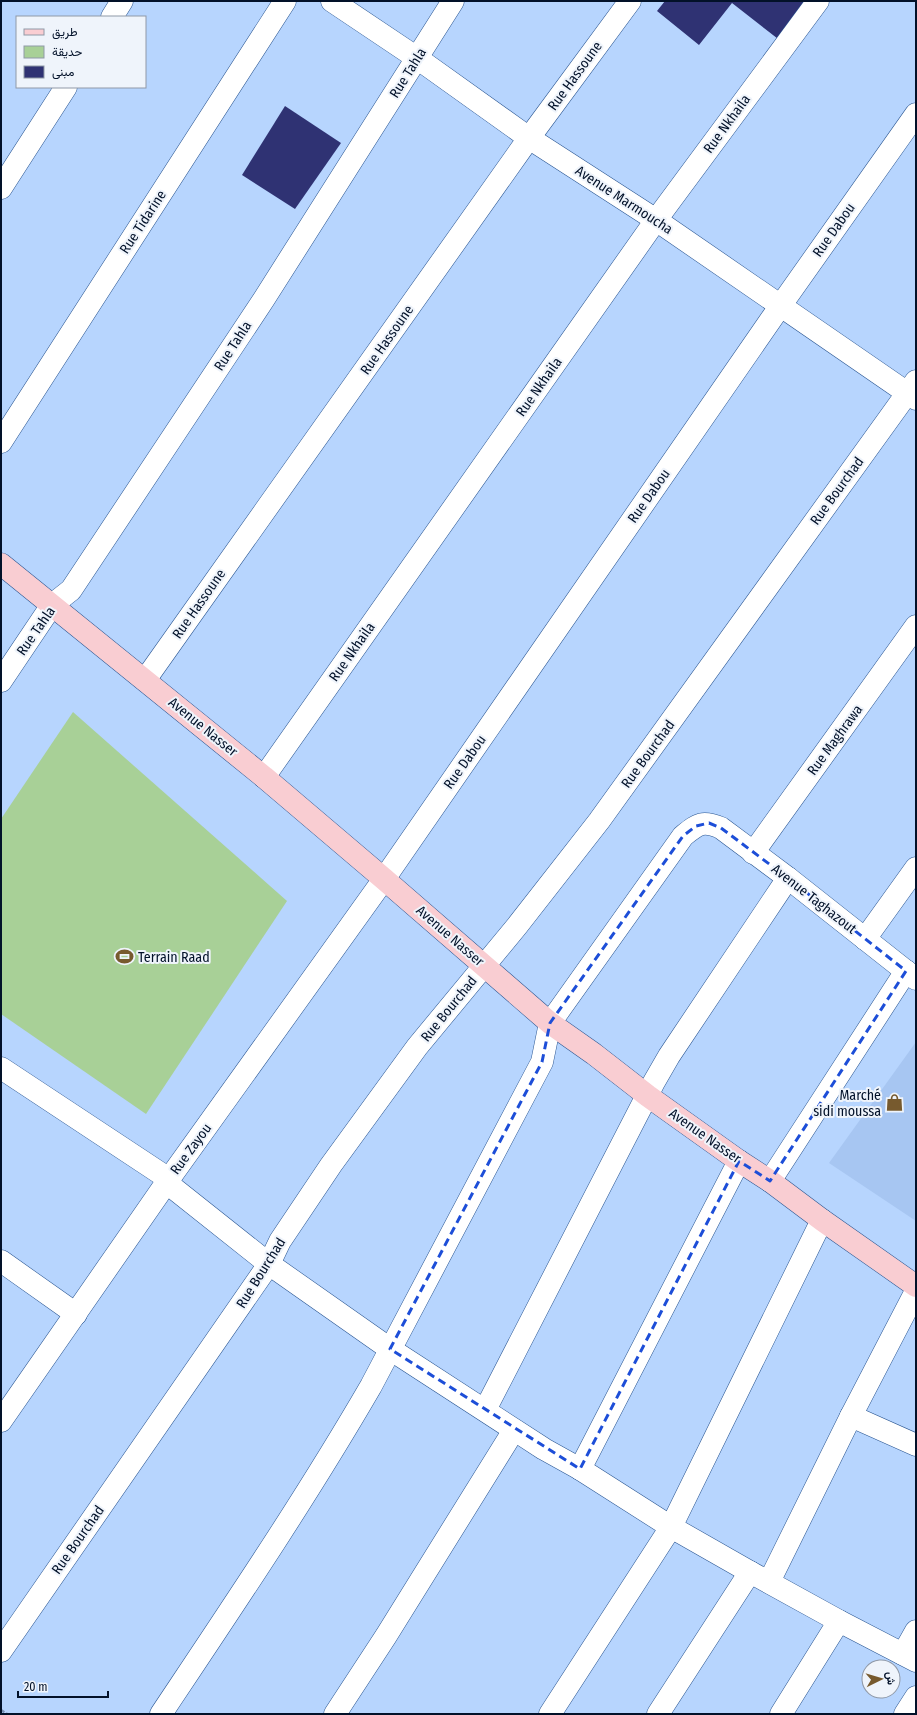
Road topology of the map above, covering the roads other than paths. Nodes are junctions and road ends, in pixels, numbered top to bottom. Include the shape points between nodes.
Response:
1 (122, 1) edge
2 (285, 1) edge
3 (332, 1) edge
4 (453, 1) edge
5 (630, 1) edge
6 (818, 1) edge
7 (113, 16) edge
8 (416, 58) junction
9 (65, 88) edge
10 (916, 114) edge
11 (529, 138) junction
12 (1, 188) edge
13 (656, 220) junction
14 (781, 305) junction
15 (913, 391) edge
16 (1, 442) edge
17 (1, 564) edge
18 (52, 605) junction
19 (916, 626) edge
20 (145, 680) junction
21 (1, 681) edge
22 (264, 777) junction
23 (753, 853) junction
24 (916, 868) edge
25 (788, 878) junction
26 (384, 879) junction
27 (865, 938) junction
28 (484, 966) junction
29 (911, 975) edge
30 (550, 1024) junction
31 (1, 1068) edge
32 (648, 1096) junction
33 (739, 1161) junction
34 (168, 1181) junction
35 (770, 1181) junction
36 (822, 1220) junction
37 (1, 1261) edge
38 (269, 1264) junction
39 (916, 1286) edge
40 (916, 1291) edge
41 (76, 1314) junction
42 (390, 1349) junction
43 (485, 1410) junction
44 (851, 1416) junction
45 (1, 1421) edge
46 (514, 1430) junction
47 (916, 1445) edge
48 (580, 1469) junction
49 (671, 1527) junction
50 (750, 1572) junction
51 (769, 1582) junction
52 (839, 1621) junction
53 (916, 1631) edge
54 (1, 1651) edge
55 (910, 1658) edge
56 (916, 1697) edge
57 (161, 1714) edge
58 (335, 1714) edge
59 (550, 1714) edge
60 (658, 1714) edge
61 (781, 1714) edge
62 (906, 1714) edge

1 - 7 street
2 - 16 street, Rue Tidarine
3 - 8 street, Avenue Marmoucha
4 - 8 street, Rue Tahla
5 - 11 street, Rue Hassoune
6 - 13 street, Rue Nkhaila
8 - 11 street, Avenue Marmoucha
8 - 18 street, Rue Tahla via 264,299 72,590
9 - 12 street
10 - 14 street, Rue Dabou
11 - 13 street, Avenue Marmoucha
11 - 20 street, Rue Hassoune
13 - 14 street, Avenue Marmoucha
13 - 22 street, Rue Nkhaila
14 - 15 street, Avenue Marmoucha
14 - 26 street, Rue Dabou
15 - 28 street, Rue Bourchad via 599,821
17 - 18 street, Avenue Nasser
18 - 20 street, Avenue Nasser
18 - 21 street, Rue Tahla
19 - 23 street, Rue Maghrawa
20 - 22 street, Avenue Nasser
22 - 26 street, Avenue Nasser
23 - 25 street, Avenue Taghazout
23 - 30 street, Avenue Taghazout via 721,828 709,823 696,826 683,836
24 - 27 street
25 - 27 street, Avenue Taghazout
25 - 32 street via 669,1056
26 - 28 street, Avenue Nasser
26 - 34 street, Rue Zayou
27 - 29 street, Avenue Taghazout
28 - 30 street, Avenue Nasser
28 - 38 street, Rue Bourchad via 418,1047 331,1165 280,1242
29 - 35 street
30 - 32 street, Avenue Nasser
30 - 42 street via 542,1062
31 - 34 street
32 - 33 street, Avenue Nasser
32 - 43 street
33 - 35 street, Avenue Nasser
33 - 48 street
34 - 38 street
34 - 41 street, Rue Zayou
35 - 36 street, Avenue Nasser
36 - 39 street, Avenue Nasser
36 - 49 street
37 - 41 street
38 - 42 street
38 - 54 street, Rue Bourchad
40 - 44 street
41 - 45 street, Rue Zayou
42 - 43 street
42 - 57 street via 330,1456
43 - 46 street
44 - 47 street
44 - 51 street
46 - 48 street
46 - 58 street
48 - 49 street
49 - 50 street
49 - 59 street
50 - 51 street
50 - 60 street
51 - 52 street
52 - 55 street
52 - 61 street
53 - 55 street
56 - 62 street

